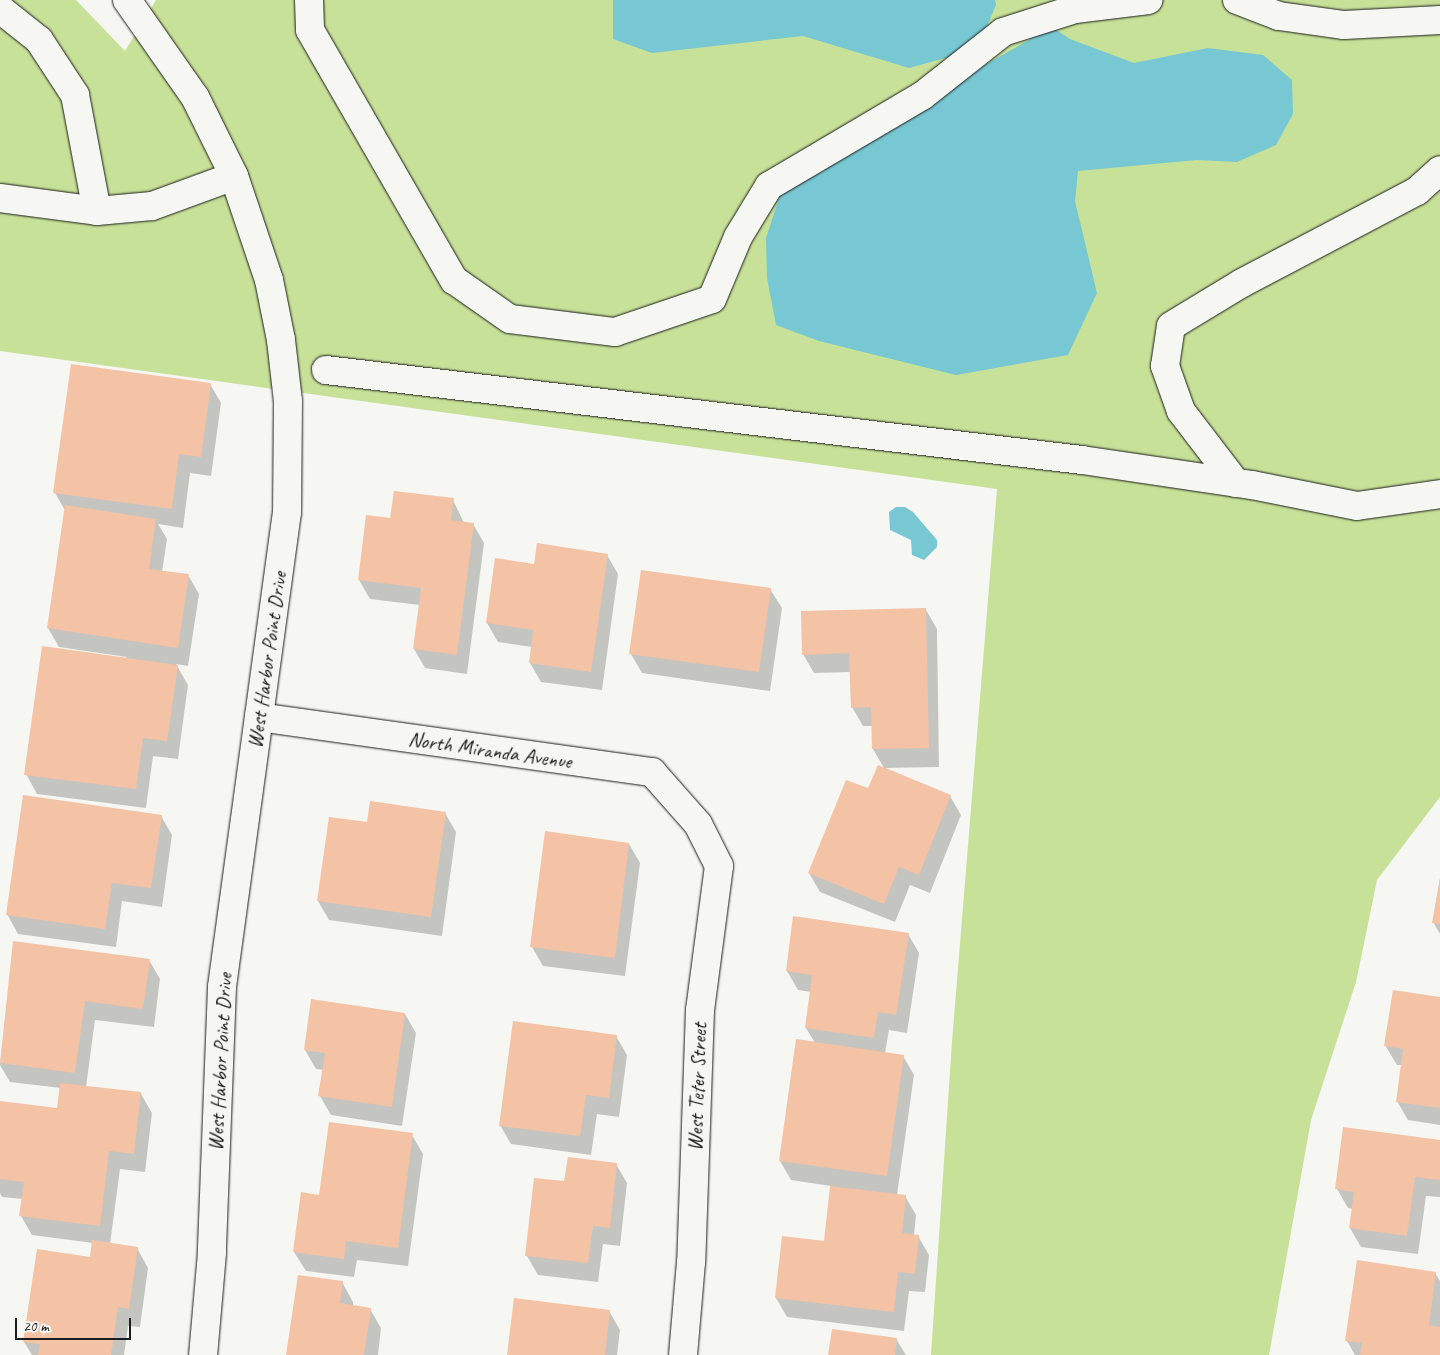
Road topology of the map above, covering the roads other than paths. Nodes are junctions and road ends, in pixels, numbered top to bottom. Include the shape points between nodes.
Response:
1 (127, 0) edge
2 (309, 0) edge
3 (1148, 0) edge
4 (1237, 0) edge
5 (0, 9) edge
6 (1440, 20) edge
7 (1440, 170) edge
8 (234, 176) junction
9 (0, 198) edge
10 (97, 211) junction
11 (326, 370) dead end
12 (1236, 483) junction
13 (1440, 494) edge
14 (259, 717) junction
15 (698, 824) joint
16 (203, 1355) edge
17 (683, 1355) edge

1 - 8 street, West Harbor Point Drive via 195,97
2 - 3 street via 310,30 454,280 510,318 615,332 712,299 738,237 768,186 922,96 1003,32 1075,9
4 - 6 street via 1279,16 1344,25
5 - 10 street via 39,40 75,95
7 - 12 street via 1417,191 1242,283 1171,326 1164,366 1182,412
8 - 10 street via 152,206
8 - 14 street, West Harbor Point Drive via 269,280 281,340 288,401 287,512
9 - 10 street
11 - 12 street via 1072,459
12 - 13 street via 1357,506
14 - 15 street, North Miranda Avenue via 652,772
14 - 16 street, West Harbor Point Drive via 222,987 212,1254
15 - 17 street, West Teter Street via 718,866 700,1010 691,1262

